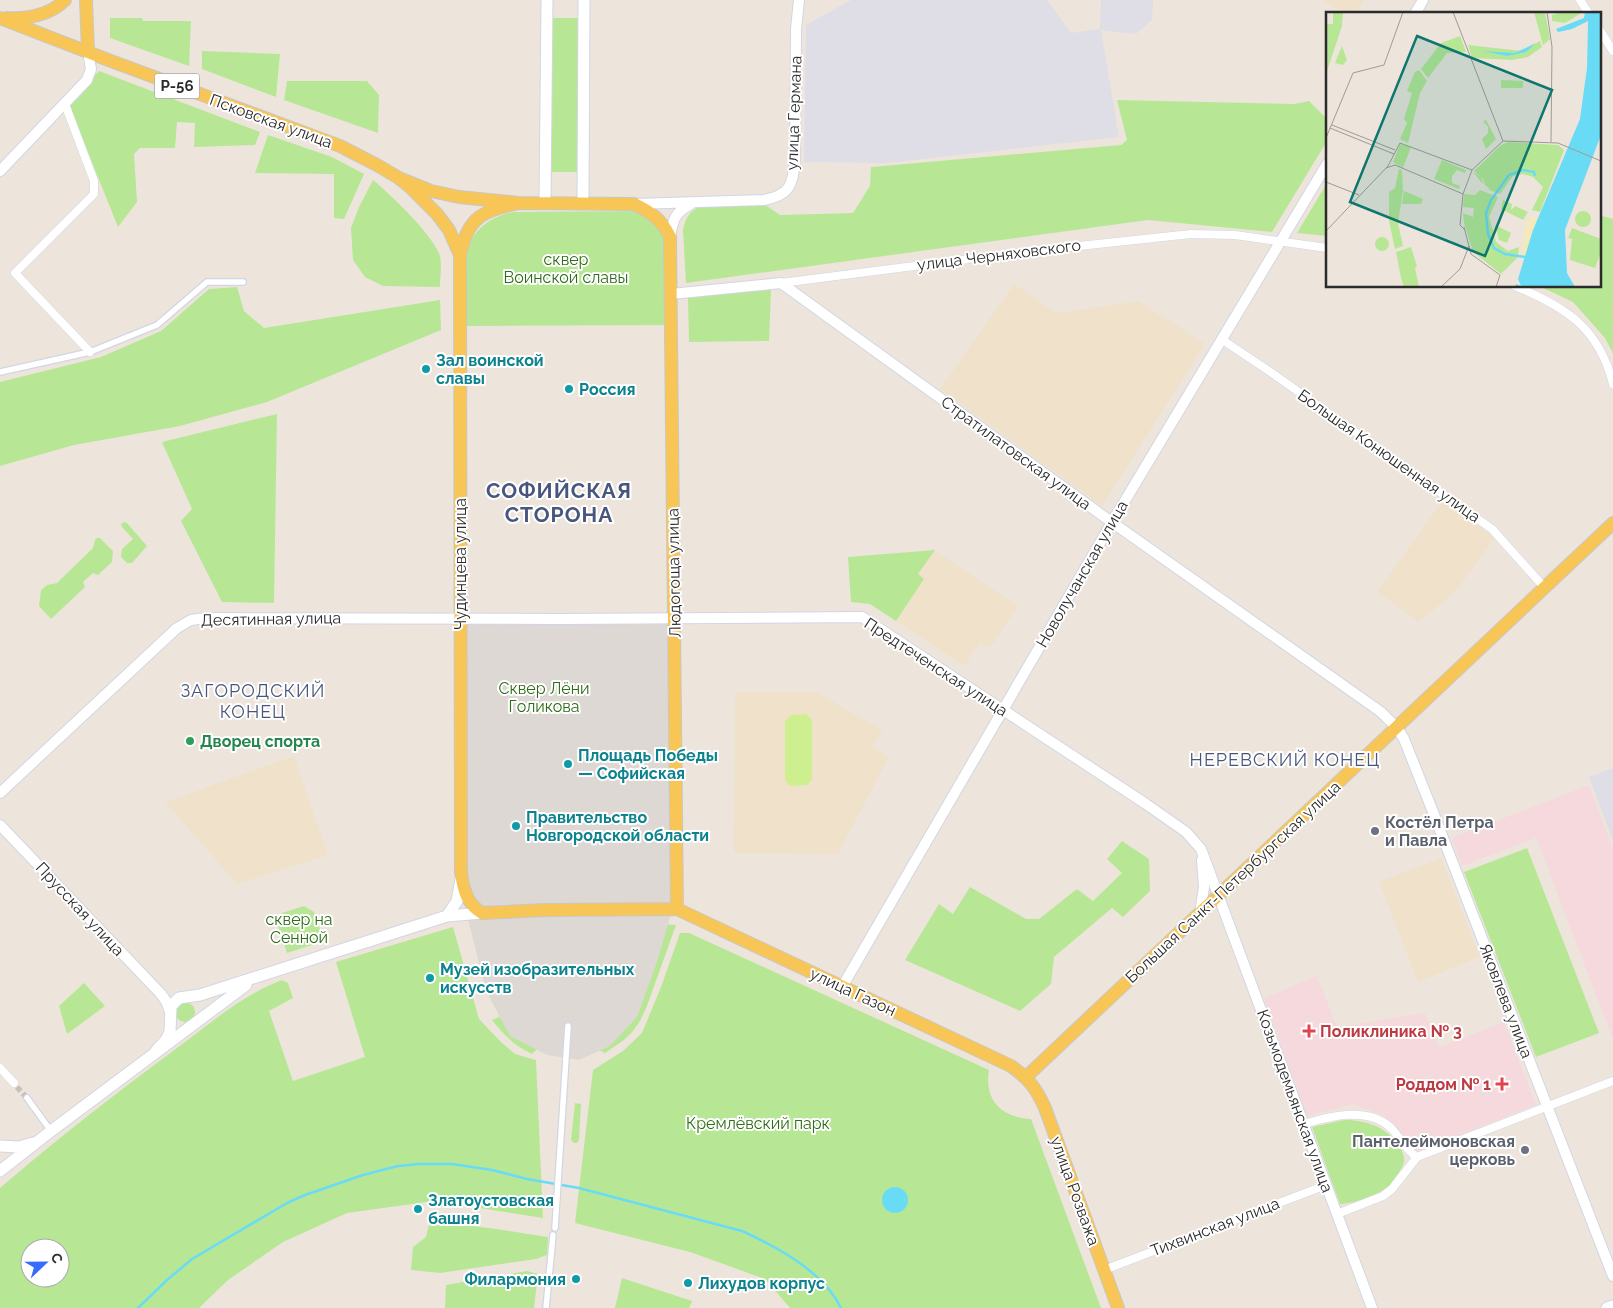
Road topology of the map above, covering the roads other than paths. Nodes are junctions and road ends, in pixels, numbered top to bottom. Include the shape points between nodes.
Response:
1 (65, 0) edge
2 (86, 0) edge
3 (547, 0) edge
4 (584, 0) edge
5 (799, 0) edge
6 (1423, 0) edge
7 (1580, 0) edge
8 (1416, 12) edge
9 (1588, 12) edge
10 (0, 17) edge
11 (1600, 32) edge
12 (1613, 51) edge
13 (88, 52) junction
14 (65, 104) junction
15 (1326, 166) edge
16 (0, 171) edge
17 (399, 178) junction
18 (545, 202) junction
19 (583, 202) junction
20 (519, 203) junction
21 (694, 203) junction
22 (634, 204) junction
23 (670, 237) junction
24 (1281, 241) junction
25 (1326, 248) edge
26 (460, 255) junction
27 (243, 282) dead end
28 (781, 283) junction
29 (1519, 288) edge
30 (671, 294) junction
31 (1221, 339) junction
32 (90, 352) junction
33 (0, 372) edge
34 (1613, 384) edge
35 (1112, 522) junction
36 (1613, 523) edge
37 (1544, 587) junction
38 (674, 618) junction
39 (460, 619) junction
40 (1003, 710) junction
41 (1397, 728) junction
42 (0, 793) edge
43 (0, 825) edge
44 (1201, 849) junction
45 (461, 872) junction
46 (1218, 895) junction
47 (677, 909) junction
48 (1200, 912) junction
49 (482, 913) junction
50 (447, 916) junction
51 (260, 976) junction
52 (842, 987) junction
53 (161, 994) junction
54 (182, 997) junction
55 (170, 1015) junction
56 (194, 1024) junction
57 (568, 1026) dead end
58 (156, 1052) junction
59 (0, 1068) edge
60 (1026, 1076) junction
61 (1613, 1081) edge
62 (16, 1085) tunnel mouth
63 (27, 1098) tunnel mouth
64 (1547, 1106) junction
65 (1304, 1124) junction
66 (51, 1131) junction
67 (37, 1142) junction
68 (0, 1146) edge
69 (1417, 1157) junction
70 (0, 1172) edge
71 (1326, 1185) junction
72 (1337, 1214) junction
73 (1104, 1270) junction
74 (1613, 1276) edge
75 (1613, 1306) edge
76 (546, 1308) edge
77 (1118, 1308) edge
78 (1372, 1308) edge
79 (1608, 1308) edge

1 - 10 main road via 52,10 37,15
2 - 13 main road
3 - 18 main road
4 - 19 main road
5 - 21 street, улица Германа via 794,160 790,185 782,195 764,200
6 - 8 street
7 - 9 street
10 - 13 main road, Псковская улица / Р-56
11 - 12 street
13 - 14 street via 89,76
13 - 17 main road, Псковская улица / Р-56 via 340,146
14 - 16 street
14 - 32 street via 94,181 94,194 16,273
15 - 24 street, Новолучанская улица
17 - 20 main road via 449,195
17 - 26 main road, Чудинцева улица via 443,222
18 - 19 main road
18 - 20 main road
19 - 22 main road
20 - 26 main road, Чудинцева улица via 480,216 465,233
21 - 22 street, улица Германа
21 - 23 street, Людогоща улица via 676,214
22 - 23 main road via 657,217
23 - 30 main road, Людогоща улица
24 - 25 street, улица Черняховского
24 - 28 street, улица Черняховского via 1191,234
24 - 31 street, Новолучанская улица
26 - 39 main road, Чудинцева улица
27 - 32 street via 206,282 157,325
28 - 30 street, улица Черняховского
28 - 35 street, Стратилатовская улица
29 - 34 street via 1558,306 1580,323 1598,348
30 - 38 main road, Людогоща улица
31 - 35 street, Новолучанская улица
31 - 37 street, Большая Конюшенная улица via 1492,529
32 - 33 street
35 - 40 street, Новолучанская улица
35 - 41 street, Стратилатовская улица via 1381,712
36 - 37 main road, Большая Санкт-Петербургская улица
37 - 41 main road, Большая Санкт-Петербургская улица
38 - 39 street, Предтеченская улица
38 - 40 street, Предтеченская улица via 862,617
38 - 47 main road, Людогоща улица
39 - 42 street, Десятинная улица via 191,620 177,628
39 - 45 main road, Чудинцева улица
40 - 44 street, Предтеченская улица via 1186,832
40 - 52 street, Новолучанская улица
41 - 46 main road, Большая Санкт-Петербургская улица
41 - 64 street, Яковлева улица
43 - 53 street, Прусская улица
44 - 46 street, Предтеченская улица
44 - 48 street via 1204,887
45 - 49 main road, Чудинцева улица via 469,901
45 - 50 main road, Чудинцева улица via 457,901
46 - 48 main road, Большая Санкт-Петербургская улица
46 - 65 street, Козьмодемьянская улица
47 - 49 main road
47 - 52 main road, улица Газон
48 - 60 main road, Большая Санкт-Петербургская улица
49 - 50 main road
50 - 51 main road
51 - 54 main road via 200,995
51 - 56 main road
52 - 60 main road, улица Газон via 1006,1063
53 - 54 street
53 - 55 street, Прусская улица
54 - 55 main road via 174,1001
54 - 56 main road via 196,1001 199,1006 199,1018
55 - 56 main road via 179,1026
55 - 58 main road via 170,1032
56 - 58 main road
57 - 76 street via 557,1208
58 - 66 main road
59 - 62 street
60 - 73 main road, улица Розважа via 1045,1108
61 - 64 street
63 - 66 street
64 - 69 street
64 - 74 street, Яковлева улица
65 - 69 street via 1342,1115 1368,1116 1391,1128
65 - 71 street, Козьмодемьянская улица
66 - 67 main road
67 - 68 main road via 19,1147
67 - 70 main road
69 - 72 street via 1384,1196
71 - 72 street, Козьмодемьянская улица
71 - 73 street, Тихвинская улица
72 - 78 street, Козьмодемьянская улица
73 - 77 main road, улица Розважа
75 - 79 main road

